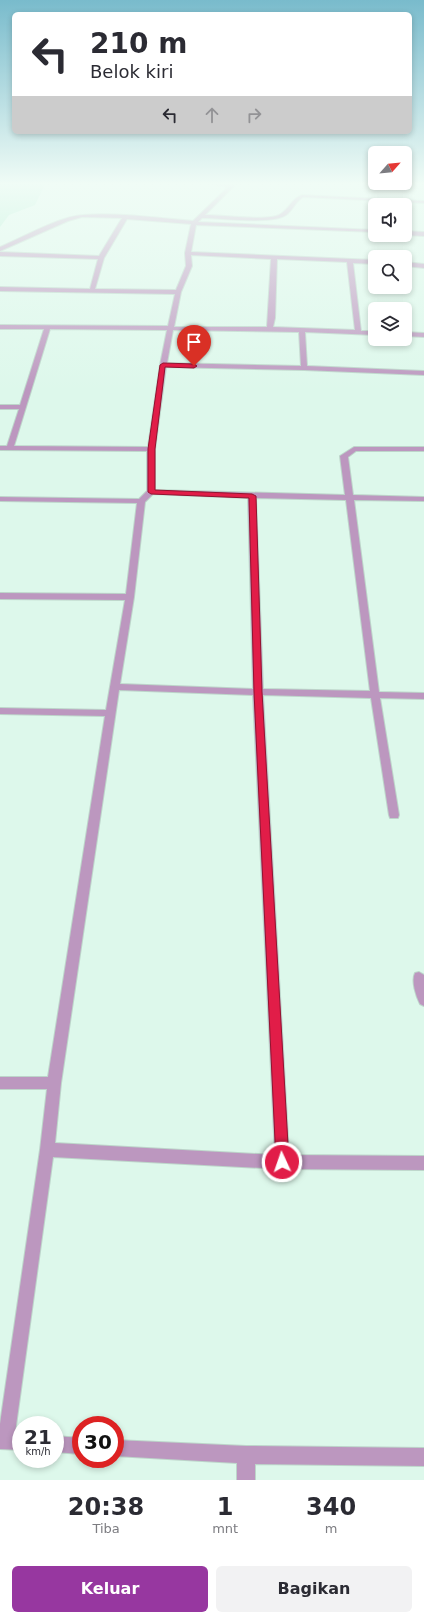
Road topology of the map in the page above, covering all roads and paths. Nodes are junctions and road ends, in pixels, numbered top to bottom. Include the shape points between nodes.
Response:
1 (104, 253) edge
2 (188, 253) edge
3 (206, 253) edge
4 (0, 254) edge
5 (274, 257) junction
6 (101, 258) junction
7 (350, 261) junction
8 (368, 262) edge
9 (412, 265) edge
10 (424, 266) edge
11 (0, 289) edge
12 (92, 290) junction
13 (178, 292) junction
14 (0, 327) edge
15 (47, 328) junction
16 (171, 328) junction
17 (270, 329) junction
18 (302, 331) junction
19 (358, 333) junction
20 (368, 333) edge
21 (412, 334) edge
22 (424, 335) edge
23 (163, 365) junction
24 (304, 368) junction
25 (424, 373) edge
26 (0, 407) edge
27 (23, 407) junction
28 (0, 448) edge
29 (10, 448) junction
30 (152, 449) junction
31 (424, 449) edge
32 (151, 492) junction
33 (252, 496) junction
34 (350, 498) junction
35 (0, 499) edge
36 (424, 499) edge
37 (141, 502) junction
38 (0, 596) edge
39 (130, 597) junction
40 (115, 687) junction
41 (258, 692) junction
42 (375, 695) junction
43 (424, 696) edge
44 (0, 712) edge
45 (110, 713) junction
46 (394, 815) dead end
47 (419, 977) dead end
48 (424, 1000) edge
49 (0, 1083) edge
50 (54, 1083) junction
51 (47, 1150) junction
52 (282, 1162) junction
53 (424, 1163) edge
54 (9, 1442) edge
55 (124, 1448) edge
56 (246, 1455) junction
57 (424, 1457) edge
58 (246, 1480) edge

1 - 6 street
2 - 13 street via 189,266
3 - 5 street
4 - 6 street
5 - 7 street
5 - 17 street
6 - 12 street
7 - 8 street
7 - 19 street
9 - 10 street
11 - 12 street
12 - 13 street
13 - 16 street
14 - 15 street
15 - 16 street
15 - 27 street
16 - 17 street
16 - 23 street
17 - 18 street
18 - 19 street
18 - 24 street
19 - 20 street
21 - 22 street
23 - 24 street
23 - 30 street
24 - 25 street
26 - 27 street
27 - 29 street
28 - 29 street
29 - 30 street
30 - 32 street
31 - 34 street via 354,449 344,456
32 - 33 street
32 - 37 street
33 - 34 street
33 - 41 street
34 - 36 street
34 - 42 street
35 - 37 street
37 - 39 street
38 - 39 street
39 - 40 street
40 - 41 street
40 - 45 street
41 - 42 street
41 - 52 street
42 - 43 street
42 - 46 street
44 - 45 street
45 - 50 street
47 - 48 street
49 - 50 street
50 - 51 street
51 - 52 street
51 - 54 street
52 - 53 street
55 - 56 street
56 - 57 street
56 - 58 street

